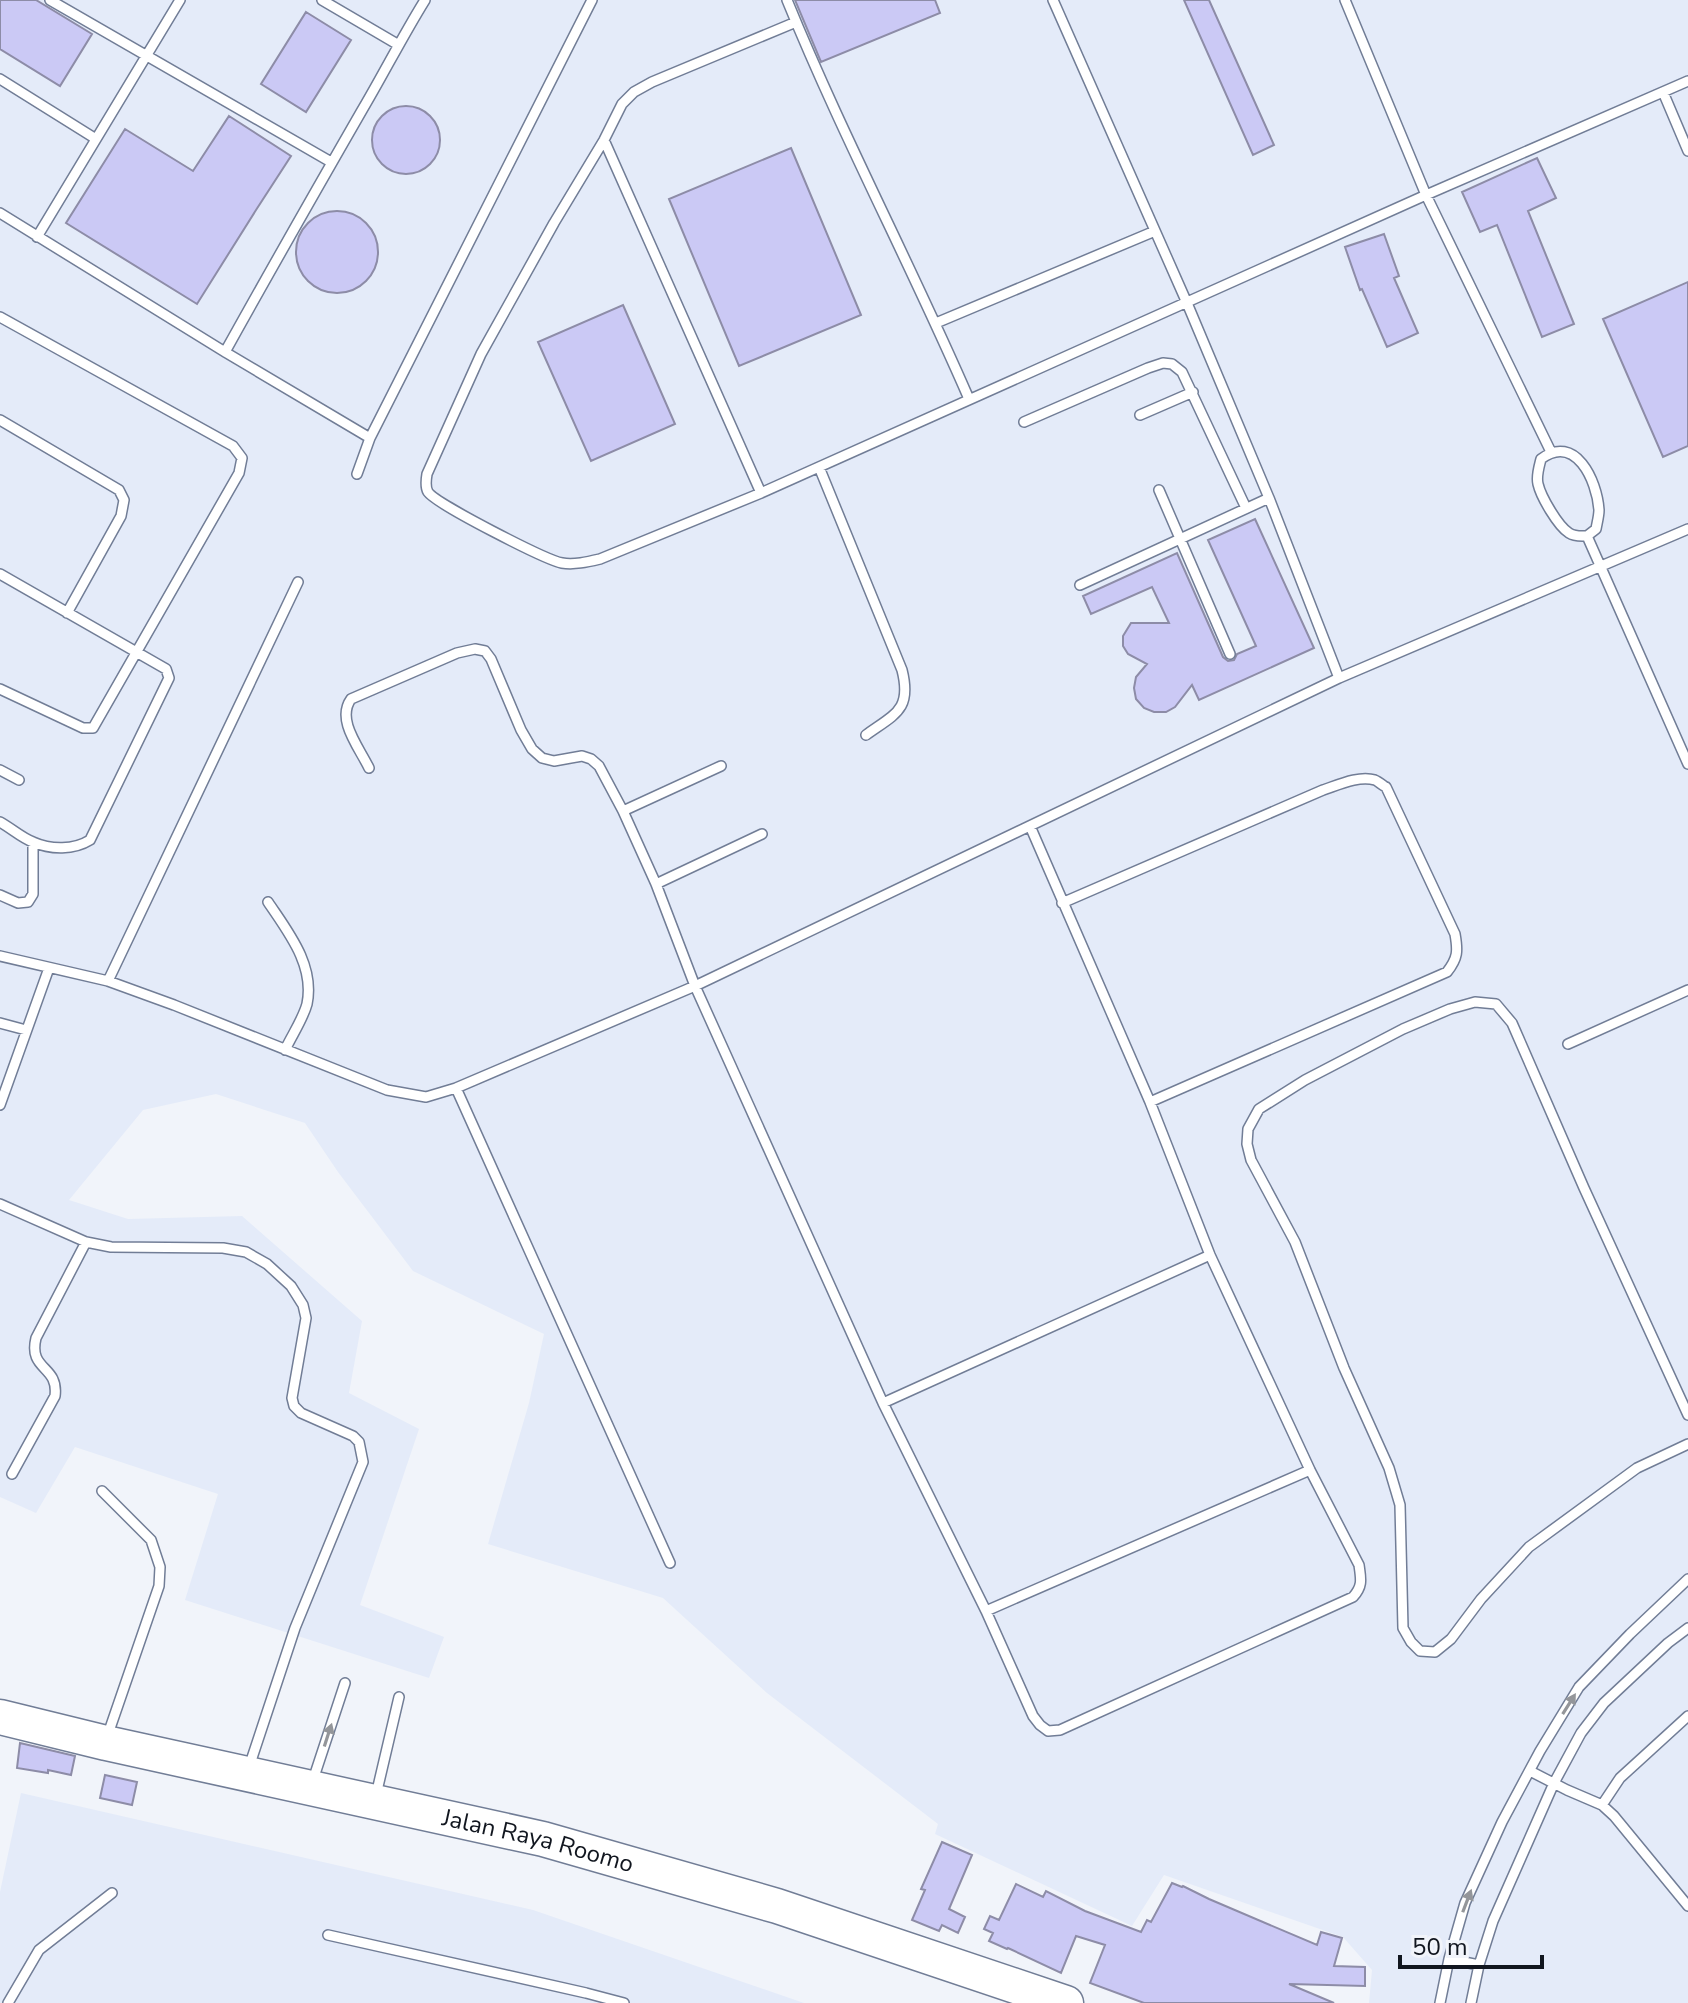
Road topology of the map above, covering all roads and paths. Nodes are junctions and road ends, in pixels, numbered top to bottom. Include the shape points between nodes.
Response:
1 (50, 0) edge
2 (180, 0) edge
3 (322, 0) edge
4 (425, 0) edge
5 (592, 0) edge
6 (787, 0) edge
7 (1053, 0) edge
8 (1345, 0) edge
9 (796, 22) junction
10 (397, 44) junction
11 (146, 55) junction
12 (0, 79) edge
13 (1688, 81) edge
14 (1663, 92) junction
15 (96, 139) junction
16 (604, 140) junction
17 (1688, 151) edge
18 (331, 162) junction
19 (1426, 195) junction
20 (0, 213) edge
21 (1155, 231) junction
22 (37, 237) junction
23 (1187, 303) junction
24 (0, 317) edge
25 (936, 323) junction
26 (225, 352) junction
27 (1193, 392) junction
28 (969, 399) junction
29 (1140, 415) dead end
30 (0, 420) edge
31 (1024, 422) dead end
32 (370, 438) junction
33 (1551, 452) junction
34 (819, 467) junction
35 (357, 474) dead end
36 (1159, 490) dead end
37 (761, 493) junction
38 (1269, 498) junction
39 (1246, 508) junction
40 (1688, 529) edge
41 (1587, 536) junction
42 (1180, 540) junction
43 (1601, 566) junction
44 (0, 574) edge
45 (298, 582) dead end
46 (1080, 585) dead end
47 (67, 613) junction
48 (135, 653) junction
49 (1230, 654) dead end
50 (1339, 678) junction
51 (0, 689) edge
52 (866, 735) dead end
53 (1688, 764) edge
54 (721, 766) dead end
55 (369, 768) dead end
56 (0, 770) edge
57 (19, 780) dead end
58 (623, 811) junction
59 (0, 822) edge
60 (1030, 826) junction
61 (762, 834) dead end
62 (33, 842) junction
63 (656, 884) junction
64 (0, 895) edge
65 (268, 902) dead end
66 (1062, 903) junction
67 (0, 956) edge
68 (49, 968) junction
69 (108, 981) junction
70 (695, 986) junction
71 (1688, 990) edge
72 (0, 1023) edge
73 (26, 1030) junction
74 (1568, 1044) dead end
75 (285, 1050) junction
76 (456, 1088) junction
77 (1150, 1102) junction
78 (0, 1105) edge
79 (0, 1204) edge
80 (86, 1242) junction
81 (1210, 1255) junction
82 (1684, 1395) edge
83 (883, 1403) junction
84 (1688, 1415) edge
85 (1688, 1444) edge
86 (1310, 1470) junction
87 (12, 1474) dead end
88 (102, 1491) dead end
89 (670, 1563) dead end
90 (1688, 1579) edge
91 (986, 1611) junction
92 (1688, 1628) edge
93 (345, 1683) dead end
94 (399, 1697) dead end
95 (1688, 1716) edge
96 (0, 1717) edge
97 (106, 1743) junction
98 (1530, 1771) junction
99 (247, 1773) junction
100 (1554, 1783) junction
101 (311, 1787) junction
102 (374, 1801) junction
103 (1602, 1805) junction
104 (112, 1893) dead end
105 (1688, 1906) edge
106 (328, 1935) dead end
107 (1449, 1959) junction
108 (1479, 1965) junction
109 (8, 2003) edge
110 (624, 2003) edge
111 (1066, 2003) edge
112 (1440, 2003) edge
113 (1471, 2003) edge

1 - 11 lane
2 - 11 lane
3 - 10 lane
4 - 10 lane
5 - 32 lane
6 - 9 lane
7 - 21 lane
8 - 19 lane
9 - 16 lane via 634,92
9 - 25 lane
10 - 18 lane
11 - 15 lane
11 - 18 lane
12 - 15 lane
13 - 14 lane
14 - 17 lane
14 - 19 lane
15 - 22 lane
16 - 37 lane
16 - 37 lane via 481,354 427,474 427,492 563,563 600,559
18 - 26 lane
19 - 23 lane
19 - 33 lane
20 - 22 lane
21 - 23 lane
21 - 25 lane
22 - 26 lane
23 - 28 lane
23 - 38 lane
24 - 48 lane via 233,446 242,458 239,473
25 - 28 lane
26 - 32 lane
27 - 29 lane
27 - 31 lane via 1182,372 1163,363
27 - 39 lane
28 - 34 lane
30 - 47 lane via 119,490 124,500 121,516
32 - 35 lane
33 - 41 lane via 1541,459 1538,485 1562,526 1570,534
33 - 41 lane via 1576,455 1586,470 1599,509 1596,529
34 - 37 lane
34 - 52 lane via 906,688 904,704
36 - 42 lane
38 - 39 lane
38 - 50 lane
39 - 42 lane
40 - 43 lane
41 - 43 lane
42 - 46 lane
42 - 49 lane
43 - 50 lane
43 - 53 lane
44 - 47 lane
45 - 69 lane
47 - 48 lane
48 - 51 lane via 90,729
48 - 62 lane via 166,669 169,678 90,840 68,848
50 - 60 lane
54 - 58 lane
55 - 58 lane via 345,720 351,699 475,649 491,659 532,749 554,761 591,759
56 - 57 lane
58 - 63 lane
59 - 62 lane
60 - 66 lane
60 - 70 lane
61 - 63 lane
62 - 64 lane via 30,899 18,903
63 - 70 lane
65 - 75 lane via 295,942 308,975 306,1005
66 - 77 lane
66 - 77 lane via 1323,790 1376,780 1386,787 1455,934 1455,962 1447,972
67 - 68 lane
68 - 69 lane
68 - 73 lane
69 - 75 lane
70 - 76 lane
70 - 83 lane
71 - 74 lane
72 - 73 lane
73 - 78 lane
75 - 76 lane via 387,1090 426,1097
76 - 89 lane
77 - 81 lane
79 - 80 lane
80 - 87 lane via 36,1338 35,1356 54,1380 55,1396
80 - 99 lane via 223,1248 246,1252 267,1264 291,1286 306,1318 294,1406 359,1442 363,1462 295,1628
81 - 83 lane
81 - 86 lane
82 - 84 lane
82 - 85 lane via 1512,1023 1496,1004 1475,1002 1403,1029 1259,1109 1248,1129 1251,1160 1295,1242 1400,1505 1403,1628 1420,1651 1435,1652 1451,1639 1529,1547 1637,1468
83 - 91 lane
86 - 91 lane
86 - 91 lane via 1359,1565 1360,1589 1353,1597 1060,1730 1048,1731 1033,1716
88 - 97 lane via 151,1540 160,1567 159,1586
98 -> 90 lane via 1579,1687
92 - 100 lane via 1604,1703
101 -> 93 lane
94 - 102 lane
95 - 103 lane via 1620,1778
96 - 97 highway, Jalan Raya Roomo
97 - 99 highway, Jalan Raya Roomo
98 - 100 lane
107 -> 98 lane via 1465,1903
99 - 101 highway, Jalan Raya Roomo
100 - 103 lane
100 - 108 lane
101 - 102 highway, Jalan Raya Roomo
102 - 111 highway, Jalan Raya Roomo via 543,1839 777,1906
103 - 105 lane
104 - 109 lane via 39,1950
106 - 110 lane
107 - 108 lane
107 - 112 lane
108 - 113 lane

